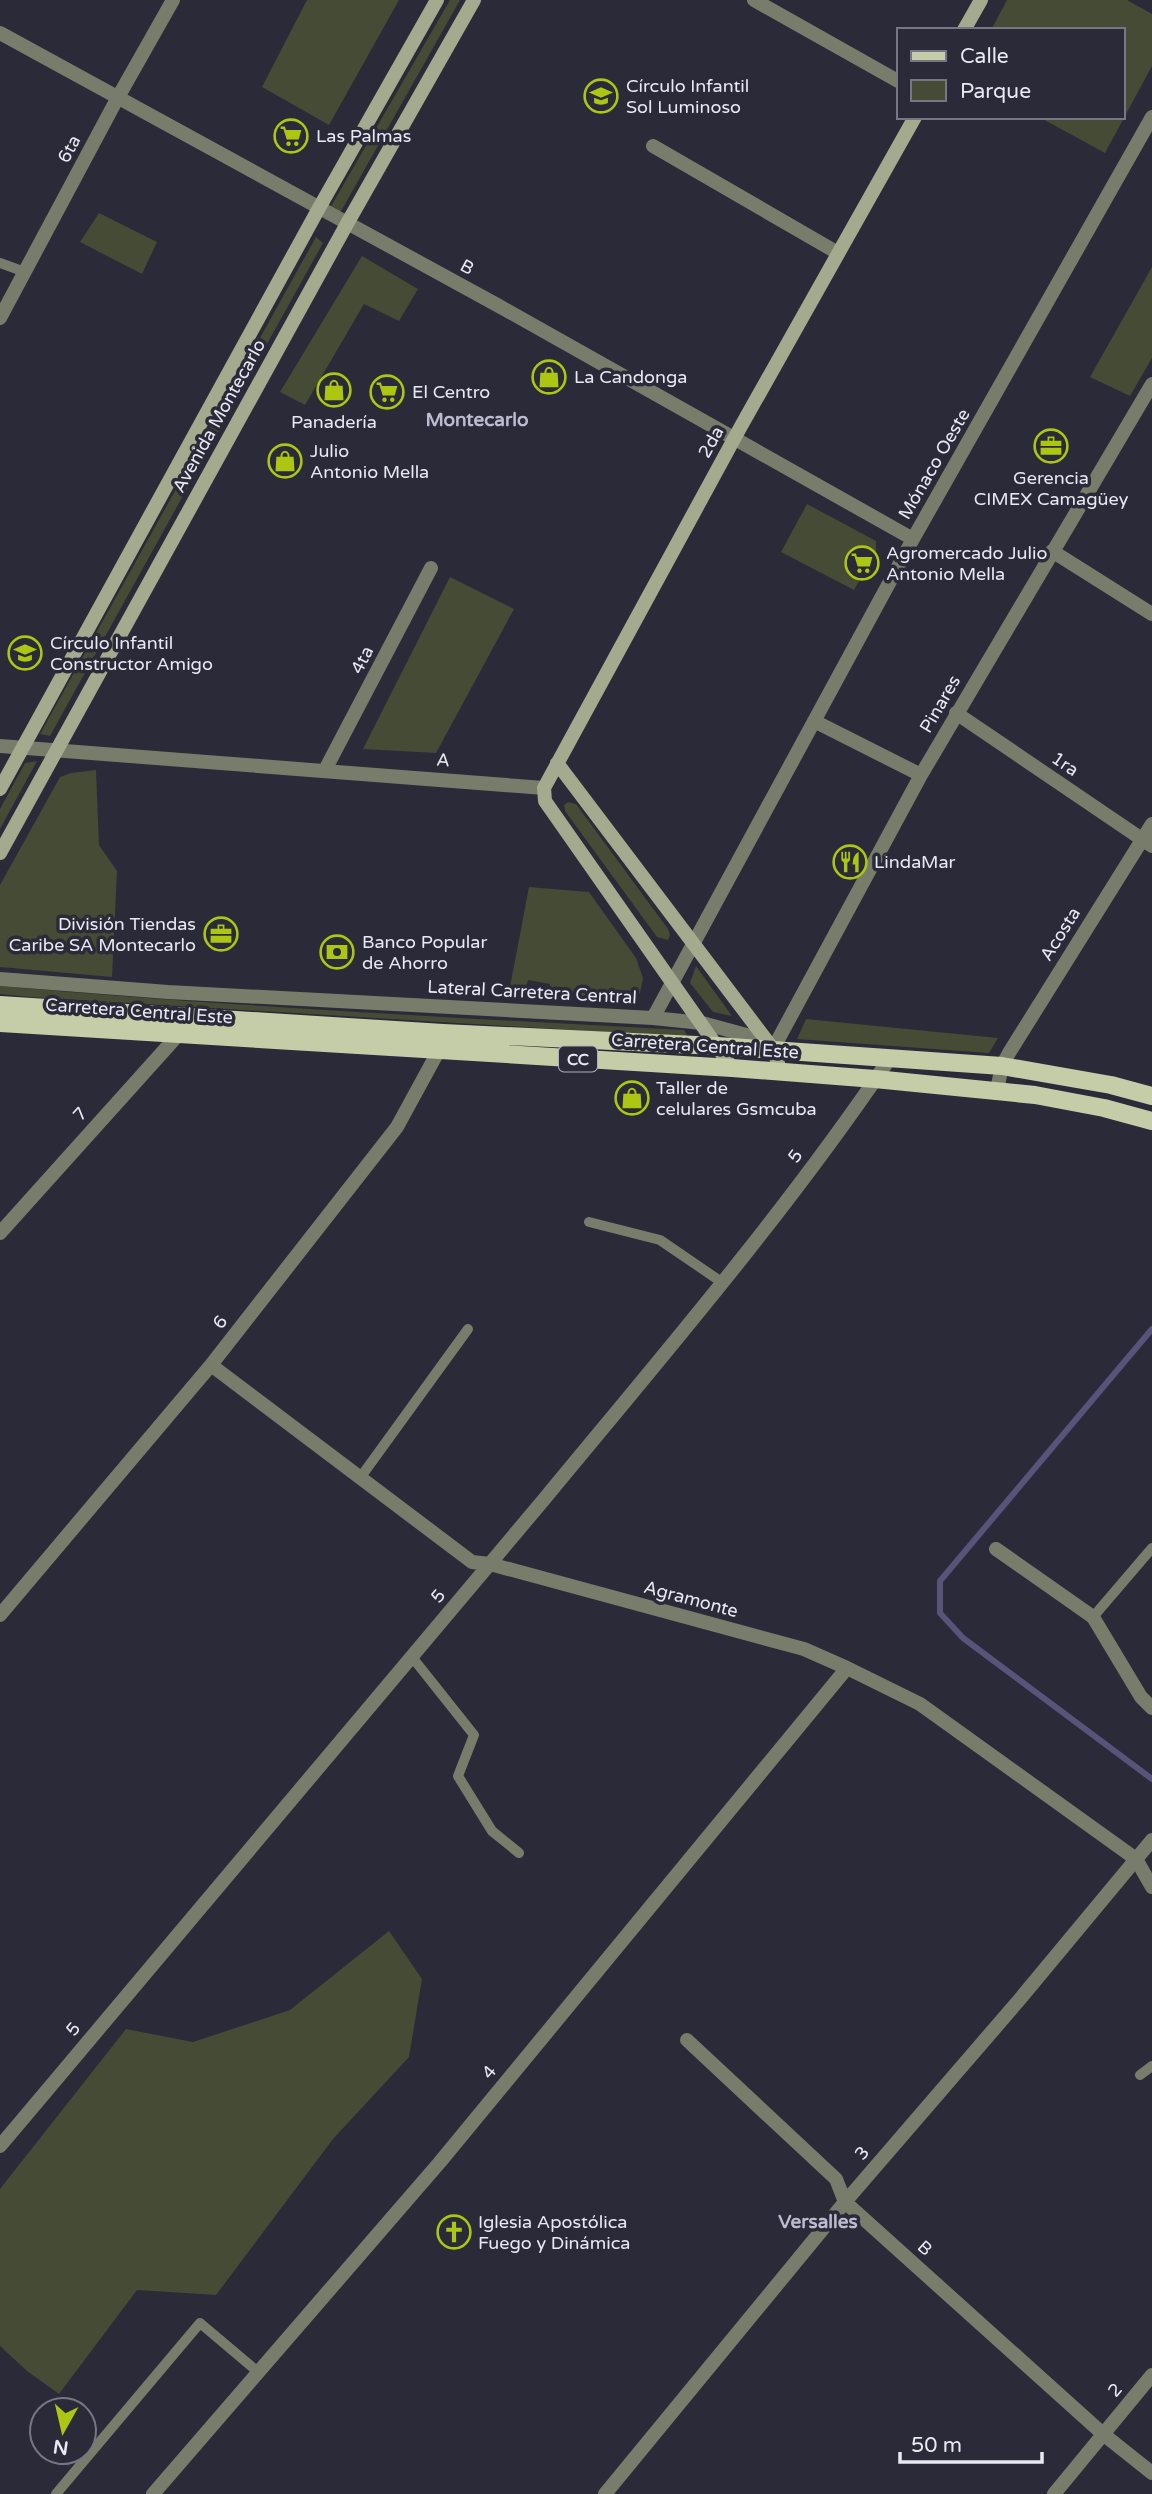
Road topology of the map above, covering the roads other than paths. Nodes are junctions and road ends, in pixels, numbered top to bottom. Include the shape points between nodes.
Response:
1 (173, 0) edge
2 (436, 0) edge
3 (474, 0) edge
4 (754, 0) edge
5 (981, 0) edge
6 (965, 28) edge
7 (0, 33) edge
8 (897, 80) edge
9 (117, 99) junction
10 (1152, 117) edge
11 (914, 119) edge
12 (653, 146) dead end
13 (319, 208) junction
14 (348, 222) junction
15 (838, 253) junction
16 (0, 263) edge
17 (25, 272) junction
18 (0, 318) edge
19 (1152, 384) edge
20 (734, 439) junction
21 (914, 539) junction
22 (1052, 551) junction
23 (431, 568) dead end
24 (1152, 614) edge
25 (956, 713) junction
26 (814, 721) junction
27 (0, 746) edge
28 (22, 749) junction
29 (57, 751) junction
30 (557, 763) junction
31 (325, 770) junction
32 (920, 775) junction
33 (544, 788) junction
34 (0, 789) edge
35 (1152, 824) edge
36 (1147, 843) edge
37 (0, 853) edge
38 (692, 945) junction
39 (0, 979) edge
40 (672, 983) junction
41 (0, 1005) edge
42 (653, 1018) junction
43 (0, 1023) edge
44 (702, 1023) junction
45 (180, 1027) junction
46 (441, 1042) junction
47 (769, 1045) junction
48 (717, 1046) junction
49 (890, 1058) junction
50 (1002, 1066) junction
51 (732, 1068) junction
52 (781, 1072) junction
53 (875, 1079) junction
54 (997, 1090) junction
55 (1152, 1096) edge
56 (1152, 1121) edge
57 (589, 1223) dead end
58 (0, 1233) edge
59 (723, 1283) junction
60 (468, 1329) dead end
61 (211, 1365) junction
62 (360, 1478) junction
63 (1152, 1548) edge
64 (996, 1549) dead end
65 (490, 1564) junction
66 (0, 1615) edge
67 (1093, 1617) junction
68 (412, 1657) junction
69 (847, 1668) junction
70 (1152, 1708) edge
71 (1152, 1840) edge
72 (519, 1853) dead end
73 (1136, 1859) junction
74 (1152, 1886) edge
75 (687, 2040) dead end
76 (1152, 2066) edge
77 (1140, 2075) dead end
78 (0, 2146) edge
79 (845, 2202) junction
80 (258, 2372) junction
81 (1152, 2375) edge
82 (1103, 2434) junction
83 (1152, 2473) edge
84 (57, 2494) edge
85 (153, 2494) edge
86 (606, 2494) edge
87 (1054, 2494) edge

1 - 9 street, 6ta
2 - 13 main road, Avenida Montecarlo
3 - 14 main road, Avenida Montecarlo
4 - 8 street
5 - 6 main road
7 - 9 street, B
9 - 13 street, B
9 - 17 street, 6ta
10 - 21 street, Mónaco Oeste
11 - 15 main road, 2da
12 - 15 street
13 - 14 street, B
13 - 28 main road, Avenida Montecarlo
14 - 20 street, B
14 - 29 main road, Avenida Montecarlo
15 - 20 main road, 2da
16 - 17 lane
17 - 18 street, 6ta
19 - 22 street, Pinares
20 - 21 street, B
20 - 30 main road, 2da
21 - 26 street, Mónaco Oeste
22 - 24 street
22 - 25 street, Pinares
23 - 31 street, 4ta
25 - 32 street, Pinares
25 - 36 street, 1ra
26 - 32 street
26 - 38 street, Mónaco Oeste
27 - 28 street, A
28 - 29 street, A
28 - 34 main road, Avenida Montecarlo
29 - 31 street, A
29 - 37 main road, Avenida Montecarlo
30 - 33 main road, 2da
30 - 38 main road
31 - 33 street, A
32 - 47 street, Pinares
33 - 40 main road via 545,801
35 - 36 street, Acosta
36 - 50 street, Acosta
38 - 40 street, Mónaco Oeste
38 - 47 main road
39 - 42 street, Lateral Carretera Central
40 - 42 street, Mónaco Oeste
40 - 44 main road
41 - 45 main road, Carretera Central Este / CC
42 - 44 street, Lateral Carretera Central
43 - 45 main road, Carretera Central Este / CC
44 - 47 street, Lateral Carretera Central
44 - 48 main road
45 - 46 main road, Carretera Central Este / CC
45 - 58 street, 7
46 - 48 main road, Carretera Central Este / CC
46 - 51 main road, Carretera Central Este / CC
46 - 61 street, 6 via 397,1127
47 - 48 main road, Carretera Central Este / CC
47 - 49 main road, Carretera Central Este / CC
47 - 52 main road
48 - 51 main road
49 - 50 main road, Carretera Central Este / CC
49 - 53 street, 5
50 - 54 street, Acosta
50 - 55 main road, Carretera Central Este / CC
51 - 52 main road, Carretera Central Este / CC
52 - 53 main road, Carretera Central Este / CC
53 - 54 main road, Carretera Central Este / CC
53 - 59 street, 5
54 - 56 main road, Carretera Central Este / CC
57 - 59 lane via 660,1240
59 - 65 street, 5
60 - 62 lane
61 - 62 street, Agramonte
61 - 66 street, 6
62 - 65 street, Agramonte via 472,1562
63 - 67 lane
64 - 67 street
65 - 68 street, 5
65 - 69 street, Agramonte via 804,1649
67 - 70 street
68 - 72 lane via 474,1735 458,1776 492,1831
68 - 78 street, 5
69 - 73 street, Agramonte via 920,1704
69 - 80 street, 4 via 440,2162
71 - 73 street, 3
73 - 74 street, Agramonte
73 - 79 street, 3
75 - 79 street, B via 835,2179
76 - 77 lane
79 - 82 street, B
79 - 86 street, 3
80 - 84 lane via 200,2323
80 - 85 street, 4
81 - 82 street, 2
82 - 83 street, B
82 - 87 street, 2

